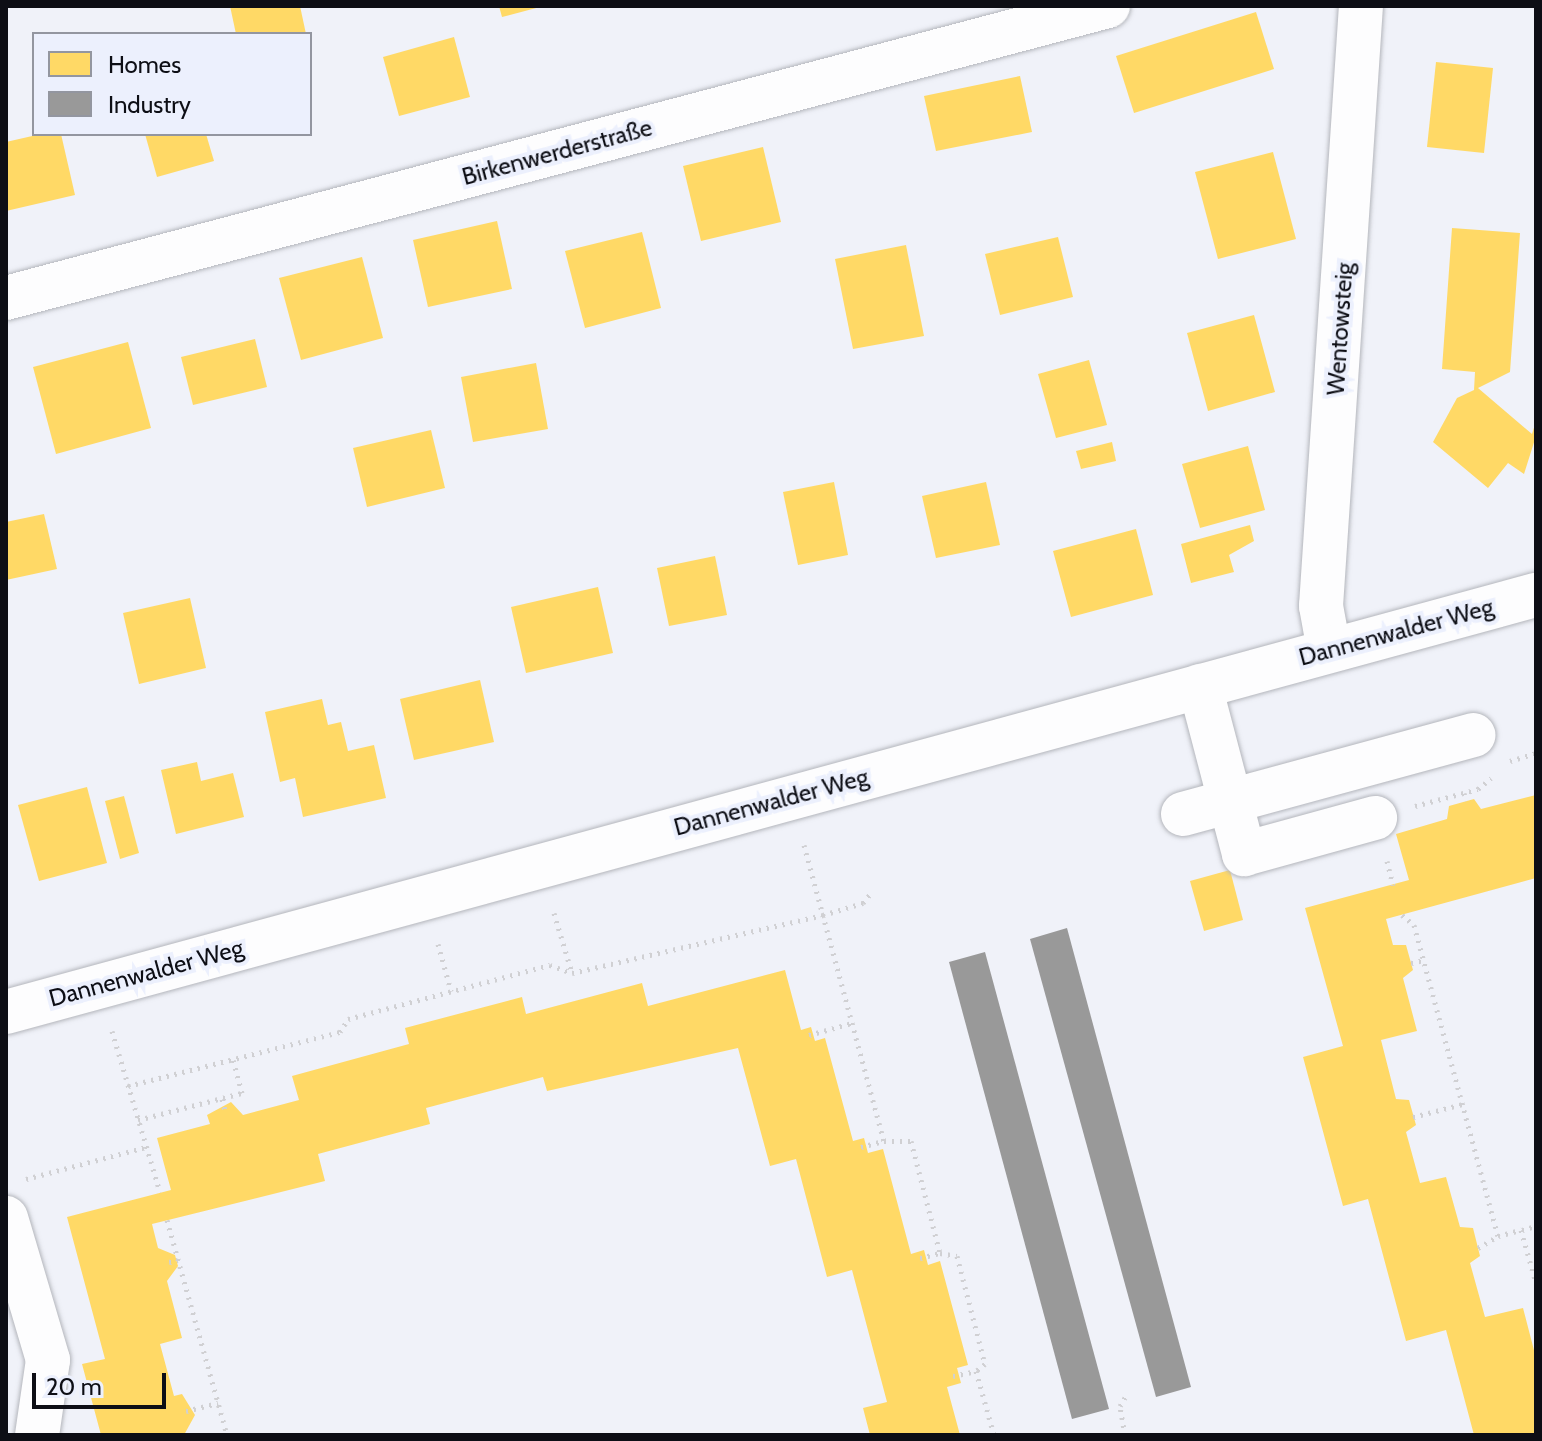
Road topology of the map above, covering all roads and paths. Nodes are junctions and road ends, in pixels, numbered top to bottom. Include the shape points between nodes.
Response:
1 (1108, 6) edge
2 (1361, 6) edge
3 (6, 298) edge
4 (1536, 595) edge
5 (1329, 650) junction
6 (1200, 686) junction
7 (1473, 735) dead end
8 (1536, 753) edge
9 (1464, 793) junction
10 (1231, 801) junction
11 (1466, 801) dead end
12 (1183, 814) dead end
13 (1375, 818) junction
14 (804, 845) dead end
15 (1393, 885) dead end
16 (871, 893) dead end
17 (554, 913) dead end
18 (823, 915) junction
19 (1402, 915) dead end
20 (438, 944) dead end
21 (1424, 960) junction
22 (1411, 963) dead end
23 (572, 973) junction
24 (451, 991) junction
25 (6, 1012) edge
26 (852, 1023) junction
27 (112, 1031) dead end
28 (809, 1035) dead end
29 (233, 1060) junction
30 (128, 1086) junction
31 (222, 1099) junction
32 (1463, 1104) junction
33 (225, 1110) dead end
34 (1413, 1117) dead end
35 (138, 1120) junction
36 (884, 1141) junction
37 (146, 1147) junction
38 (861, 1147) dead end
39 (160, 1192) dead end
40 (12, 1200) edge
41 (167, 1220) dead end
42 (1536, 1226) edge
43 (1521, 1230) junction
44 (1498, 1236) junction
45 (1478, 1248) dead end
46 (940, 1253) junction
47 (920, 1258) dead end
48 (178, 1260) junction
49 (169, 1262) dead end
50 (1536, 1283) edge
51 (976, 1371) junction
52 (953, 1376) dead end
53 (1127, 1394) dead end
54 (218, 1403) junction
55 (186, 1411) dead end
56 (37, 1435) edge
57 (227, 1435) edge
58 (994, 1435) edge
59 (1125, 1435) edge

1 - 3 street, Birkenwerderstraße
2 - 5 street, Wentowsteig via 1321,606
4 - 5 street, Dannenwalder Weg
5 - 6 street, Dannenwalder Weg
6 - 10 street
6 - 25 street, Dannenwalder Weg
7 - 10 street
8 - 9 path via 1511,761
9 - 11 path
9 - 13 path
10 - 12 street
10 - 13 street via 1244,854
13 - 15 path
14 - 18 path
16 - 18 path via 863,903
17 - 23 path
18 - 23 path
18 - 26 path
19 - 21 path via 1414,925
20 - 24 path
21 - 22 path
21 - 32 path
23 - 24 path via 550,965
24 - 29 path via 348,1019 340,1032
26 - 28 path
26 - 36 path
27 - 30 path
29 - 30 path
29 - 31 path via 242,1093
30 - 35 path
31 - 33 path
31 - 35 path
32 - 34 path
32 - 44 path
35 - 37 path
36 - 38 path
36 - 46 path via 911,1141
37 - 39 path
37 - 40 path
40 - 56 street via 48,1360
41 - 48 path
42 - 43 path
43 - 44 path
43 - 50 path
44 - 45 path
46 - 47 path
46 - 51 path via 957,1256 985,1364
48 - 49 path
48 - 54 path
51 - 52 path
51 - 58 path
53 - 59 path via 1120,1406
54 - 55 path
54 - 57 path

